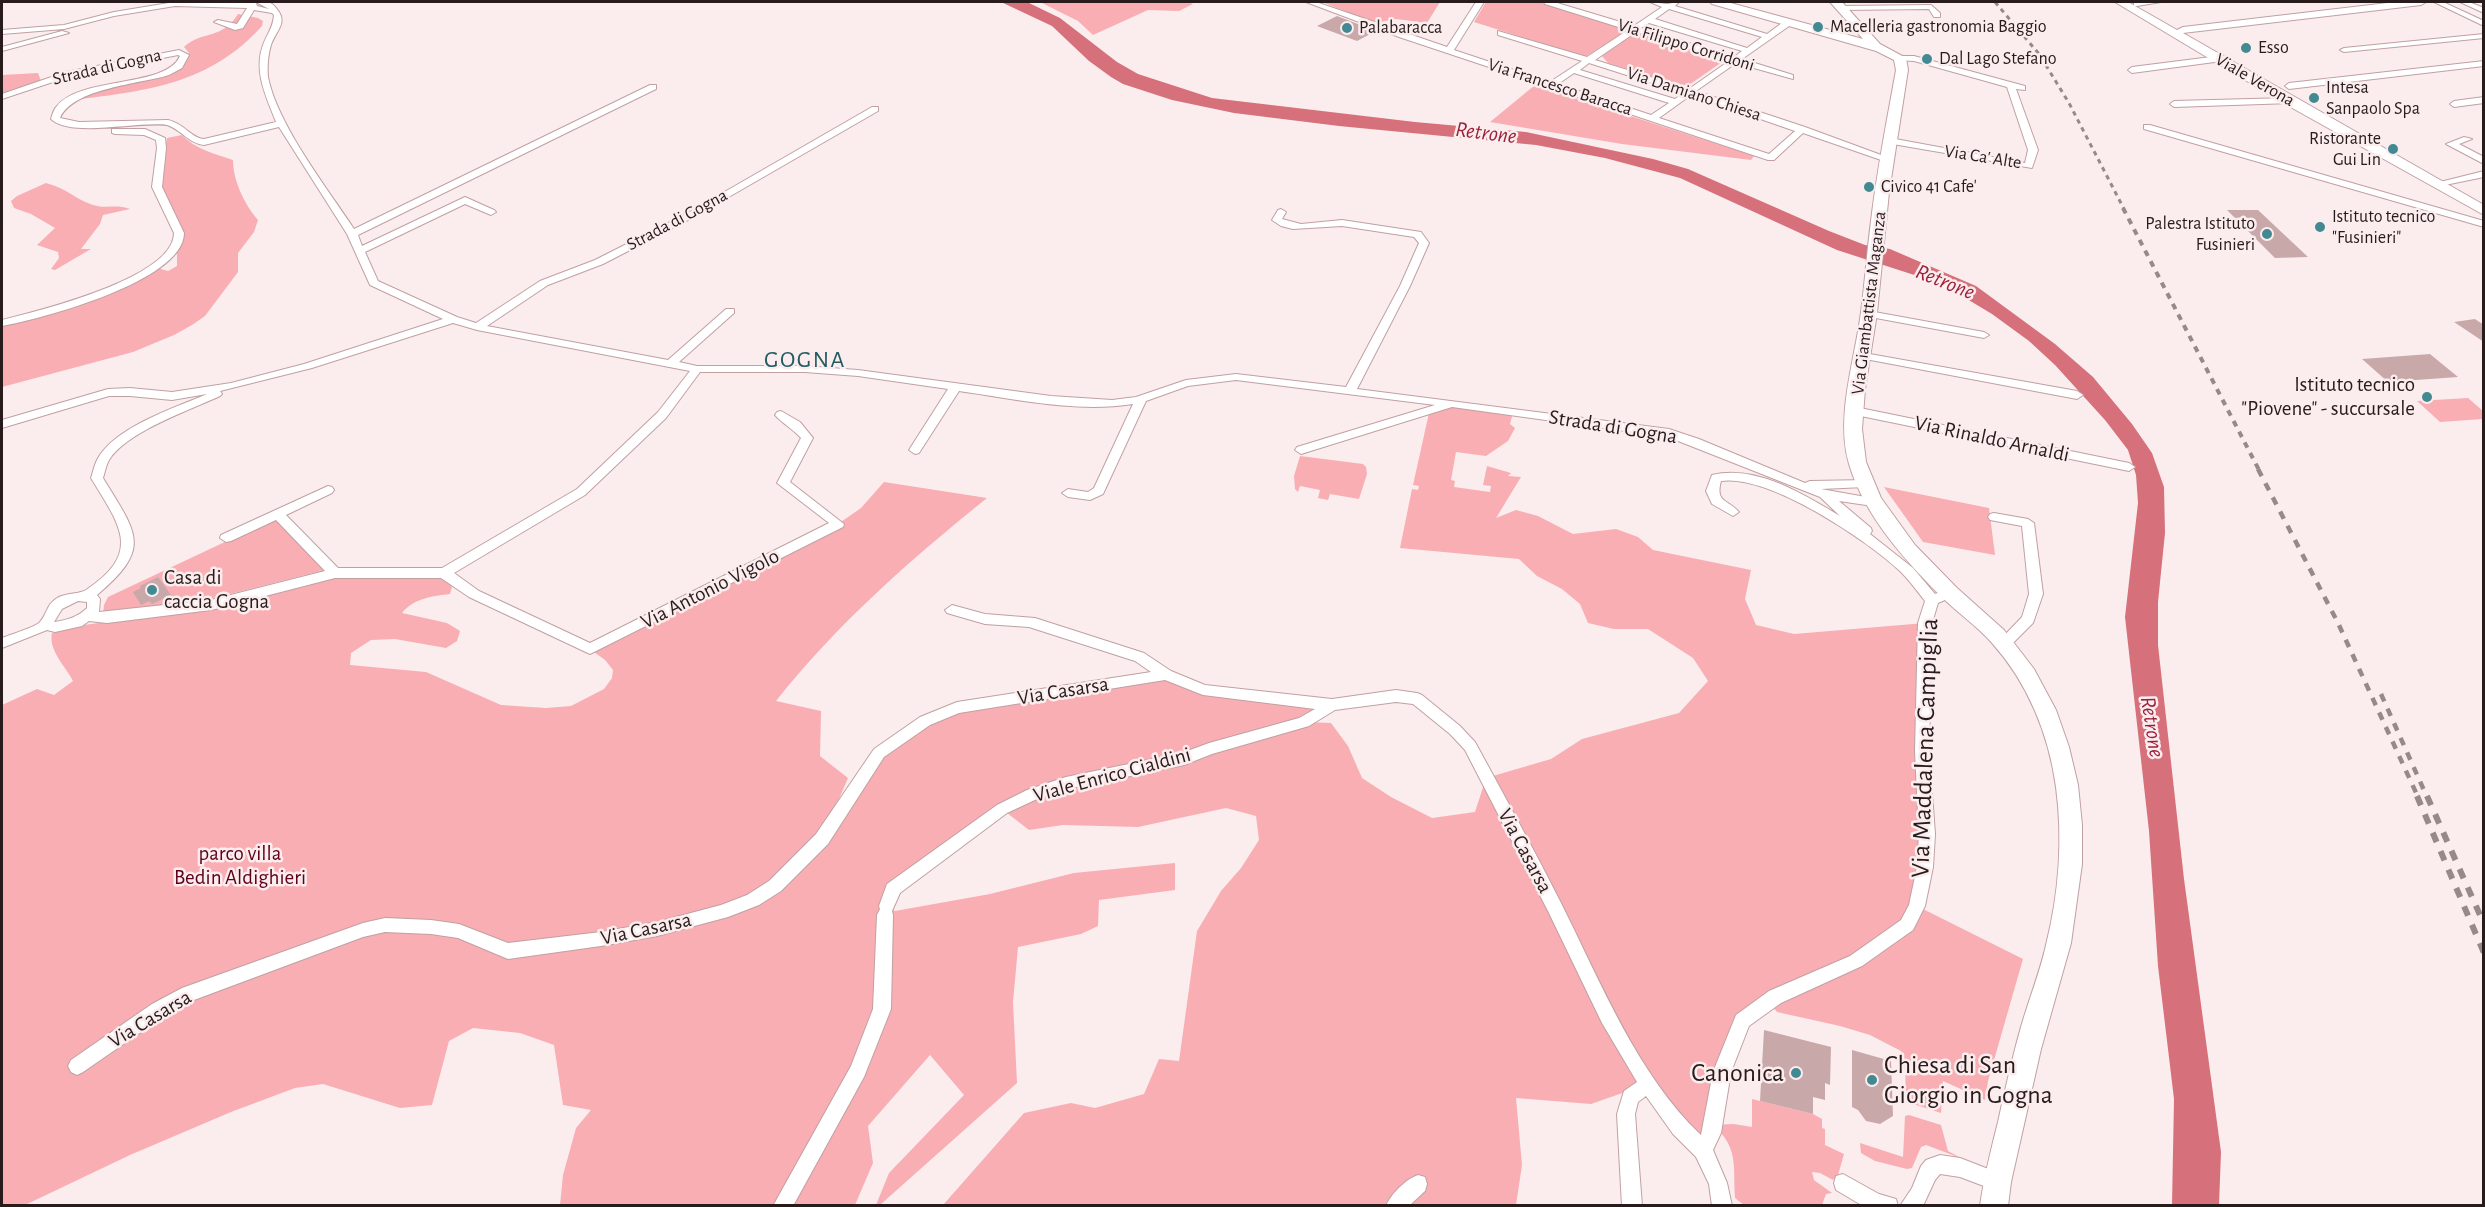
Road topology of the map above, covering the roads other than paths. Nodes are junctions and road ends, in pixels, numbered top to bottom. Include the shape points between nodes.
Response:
1 (205, 2) edge
2 (1310, 2) edge
3 (1480, 2) edge
4 (1548, 2) edge
5 (1654, 2) edge
6 (1716, 2) edge
7 (2121, 2) edge
8 (2157, 2) edge
9 (2421, 2) edge
10 (2438, 2) edge
11 (2464, 2) edge
12 (256, 3) edge
13 (2135, 3) edge
14 (2384, 3) edge
15 (1672, 4) edge
16 (1839, 5) edge
17 (135, 9) junction
18 (2484, 11) edge
19 (1937, 15) dead end
20 (1649, 20) junction
21 (218, 22) dead end
22 (1789, 22) junction
23 (2484, 24) edge
24 (1635, 28) junction
25 (2183, 30) junction
26 (2, 32) edge
27 (1501, 33) dead end
28 (1862, 33) junction
29 (1766, 36) junction
30 (2484, 36) edge
31 (1850, 39) junction
32 (1880, 48) junction
33 (2, 49) edge
34 (1450, 50) junction
35 (1747, 50) junction
36 (2344, 50) dead end
37 (1900, 58) junction
38 (1733, 59) junction
39 (2219, 59) junction
40 (1587, 60) junction
41 (2484, 63) edge
42 (1572, 70) junction
43 (2132, 70) dead end
44 (1790, 77) dead end
45 (1551, 85) junction
46 (2011, 86) junction
47 (2289, 86) dead end
48 (653, 87) dead end
49 (2022, 88) dead end
50 (1690, 92) junction
51 (2, 97) edge
52 (2484, 100) edge
53 (2289, 101) junction
54 (1676, 102) junction
55 (2174, 104) dead end
56 (2454, 104) dead end
57 (875, 109) dead end
58 (1653, 118) junction
59 (281, 124) junction
60 (71, 126) junction
61 (2147, 127) dead end
62 (1802, 129) junction
63 (2467, 139) dead end
64 (1890, 141) junction
65 (1887, 159) junction
66 (2484, 161) edge
67 (2484, 174) edge
68 (2445, 182) junction
69 (2484, 204) edge
70 (2484, 211) edge
71 (491, 212) dead end
72 (1281, 212) dead end
73 (2484, 224) edge
74 (352, 234) junction
75 (360, 251) junction
76 (730, 311) dead end
77 (1869, 314) junction
78 (453, 319) junction
79 (2, 323) edge
80 (477, 327) junction
81 (1984, 335) dead end
82 (1864, 356) junction
83 (669, 365) junction
84 (697, 369) junction
85 (231, 386) junction
86 (956, 386) junction
87 (1350, 391) junction
88 (2077, 395) dead end
89 (1141, 399) junction
90 (1452, 404) junction
91 (1855, 411) junction
92 (781, 415) dead end
93 (2, 424) edge
94 (915, 450) dead end
95 (1301, 450) dead end
96 (2128, 467) dead end
97 (1865, 483) junction
98 (1820, 489) junction
99 (328, 490) dead end
100 (1068, 493) dead end
101 (1873, 502) junction
102 (1733, 512) dead end
103 (278, 514) junction
104 (1994, 517) dead end
105 (226, 538) dead end
106 (1876, 546) junction
107 (335, 573) junction
108 (444, 573) junction
109 (87, 596) junction
110 (1941, 597) junction
111 (952, 610) dead end
112 (87, 616) junction
113 (46, 625) junction
114 (2, 643) edge
115 (2004, 643) junction
116 (1166, 675) junction
117 (1332, 705) junction
118 (77, 1066) dead end
119 (1648, 1084) junction
120 (1703, 1150) junction
121 (1997, 1182) junction
122 (1843, 1183) dead end
123 (1418, 1184) dead end
124 (782, 1206) edge
125 (1395, 1206) edge
126 (1632, 1206) edge
127 (1722, 1206) edge
128 (1888, 1206) edge
129 (1909, 1206) edge
130 (1994, 1206) edge

1 - 12 street, Strada di Gogna
1 - 17 street, Strada di Gogna
2 - 34 street, Via Francesco Baracca
3 - 34 street
4 - 24 street, Via Filippo Corridoni
5 - 15 street
6 - 22 street
7 - 39 street, Viale Verona
8 - 13 street
9 - 14 street
10 - 23 street
11 - 18 street
12 - 21 street via 236,28
12 - 59 street, Strada di Gogna via 276,21 265,52 264,77
13 - 25 street, Viale Verona
14 - 25 street
15 - 20 street
15 - 29 street
16 - 19 street via 1931,6
16 - 28 street
17 - 26 street, Strada di Gogna via 64,27
17 - 33 street, Strada di Gogna
20 - 24 street
20 - 35 street
22 - 29 street
22 - 31 street
24 - 38 street, Via Filippo Corridoni
24 - 40 street
25 - 68 street, Viale Verona
27 - 40 street, Via Damiano Chiesa
28 - 31 street
28 - 32 street
29 - 35 street
30 - 36 street
31 - 32 street
32 - 37 street
34 - 45 street, Via Francesco Baracca
35 - 38 street
37 - 46 street
37 - 64 street, Via Giambattista Maganza via 1902,69
38 - 44 street, Via Filippo Corridoni
38 - 50 street
39 - 43 street
39 - 53 street, Viale Verona
40 - 42 street
40 - 50 street, Via Damiano Chiesa
41 - 47 street
42 - 45 street
42 - 54 street
45 - 58 street, Via Francesco Baracca
46 - 49 street
46 - 64 street, Via Ca' Alte via 2033,150 2029,166
48 - 74 street
50 - 54 street
50 - 62 street, Via Damiano Chiesa
51 - 60 street, Strada di Gogna via 98,68 173,52 185,55 178,67 165,74 112,86 65,104 55,112 54,119
52 - 56 street
53 - 55 street
53 - 70 street, Viale Verona
54 - 58 street
57 - 80 street, Strada di Gogna via 691,215 599,262 544,283
58 - 62 street, Via Francesco Baracca via 1771,158
59 - 60 street via 204,142 194,141 179,127 167,123
59 - 74 street, Strada di Gogna
60 - 79 street via 69,130 145,132 160,138 163,148 154,189 175,219 179,244 168,259 148,273 100,293
61 - 73 street
62 - 65 street, Via Damiano Chiesa
63 - 66 street via 2451,144
64 - 65 street, Via Giambattista Maganza
65 - 77 street, Via Giambattista Maganza
67 - 68 street
68 - 69 street, Viale Verona
71 - 75 street via 465,200
72 - 87 street via 1277,220 1284,224 1307,228 1338,223 1417,234 1424,243
74 - 75 street, Strada di Gogna
75 - 78 street, Strada di Gogna via 374,283
76 - 83 street
77 - 81 street
77 - 82 street, Via Giambattista Maganza
78 - 80 street, Strada di Gogna
78 - 85 street via 308,366
80 - 83 street, Strada di Gogna
82 - 88 street
82 - 91 street, Via Giambattista Maganza
83 - 84 street, Strada di Gogna
84 - 86 street, Strada di Gogna via 805,369
84 - 108 street via 662,415 581,492
85 - 93 street via 172,396 108,393
85 - 109 street via 125,438 104,459 97,478 129,540 128,554 112,575
86 - 89 street, Strada di Gogna via 1051,400 1112,404
86 - 94 street
87 - 89 street, Strada di Gogna via 1218,378 1186,383
87 - 90 street, Strada di Gogna
89 - 100 street via 1099,491 1090,496
90 - 95 street, Strada di Gogna
90 - 98 street, Strada di Gogna via 1669,433 1800,486
91 - 96 street, Via Rinaldo Arnaldi
91 - 97 street, Via Giambattista Maganza via 1853,438
92 - 108 street, Via Antonio Vigolo via 807,438 783,483 838,525 590,649 474,594
97 - 98 street, Strada di Gogna
97 - 101 street, Via Giambattista Maganza
98 - 101 street, Strada di Gogna via 1839,498
98 - 106 street, Strada di Gogna via 1865,530
99 - 103 street
101 - 110 street, Via Giambattista Maganza
102 - 106 street, Strada di Gogna via 1716,501 1712,491 1716,478 1728,475 1762,482 1812,505
103 - 105 street
103 - 107 street
104 - 115 street via 2028,523 2036,594 2028,619
106 - 110 street, Strada di Gogna
107 - 108 street
107 - 112 street via 211,605 107,618
109 - 112 street via 93,599 94,609
109 - 113 street via 52,608
110 - 115 street, Via Giambattista Maganza via 1979,617
110 - 120 street, Via Maddalena Campiglia via 1925,623 1922,751 1927,834 1917,906 1907,925 1856,961 1775,997 1742,1021 1722,1072 1712,1133
111 - 116 street, Via Casarsa via 985,620 1030,622 1139,657
112 - 113 street via 66,626
113 - 114 street
115 - 121 street, Via Giambattista Maganza via 2037,692 2048,717 2064,766 2072,833 2066,906 2058,945 2033,1028
116 - 117 street, Via Casarsa via 1203,690
116 - 118 street, Via Casarsa via 957,708 925,722 879,753 822,839 776,886 722,912 657,929 508,951 459,932 431,927 385,925 363,930 188,994
117 - 119 street, Via Casarsa via 1396,696 1417,699 1470,746 1608,1017
117 - 124 street, Viale Enrico Cialdini via 1304,722 1184,759 1066,783 1032,794 1002,809 893,889 886,910 882,1009 858,1071
119 - 120 street, Via Casarsa via 1680,1128
119 - 126 street via 1630,1097 1626,1114
120 - 127 street, Via Casarsa via 1718,1183
121 - 129 street via 1944,1163 1934,1165
121 - 130 street, Via Giambattista Maganza
122 - 128 street
123 - 125 street

